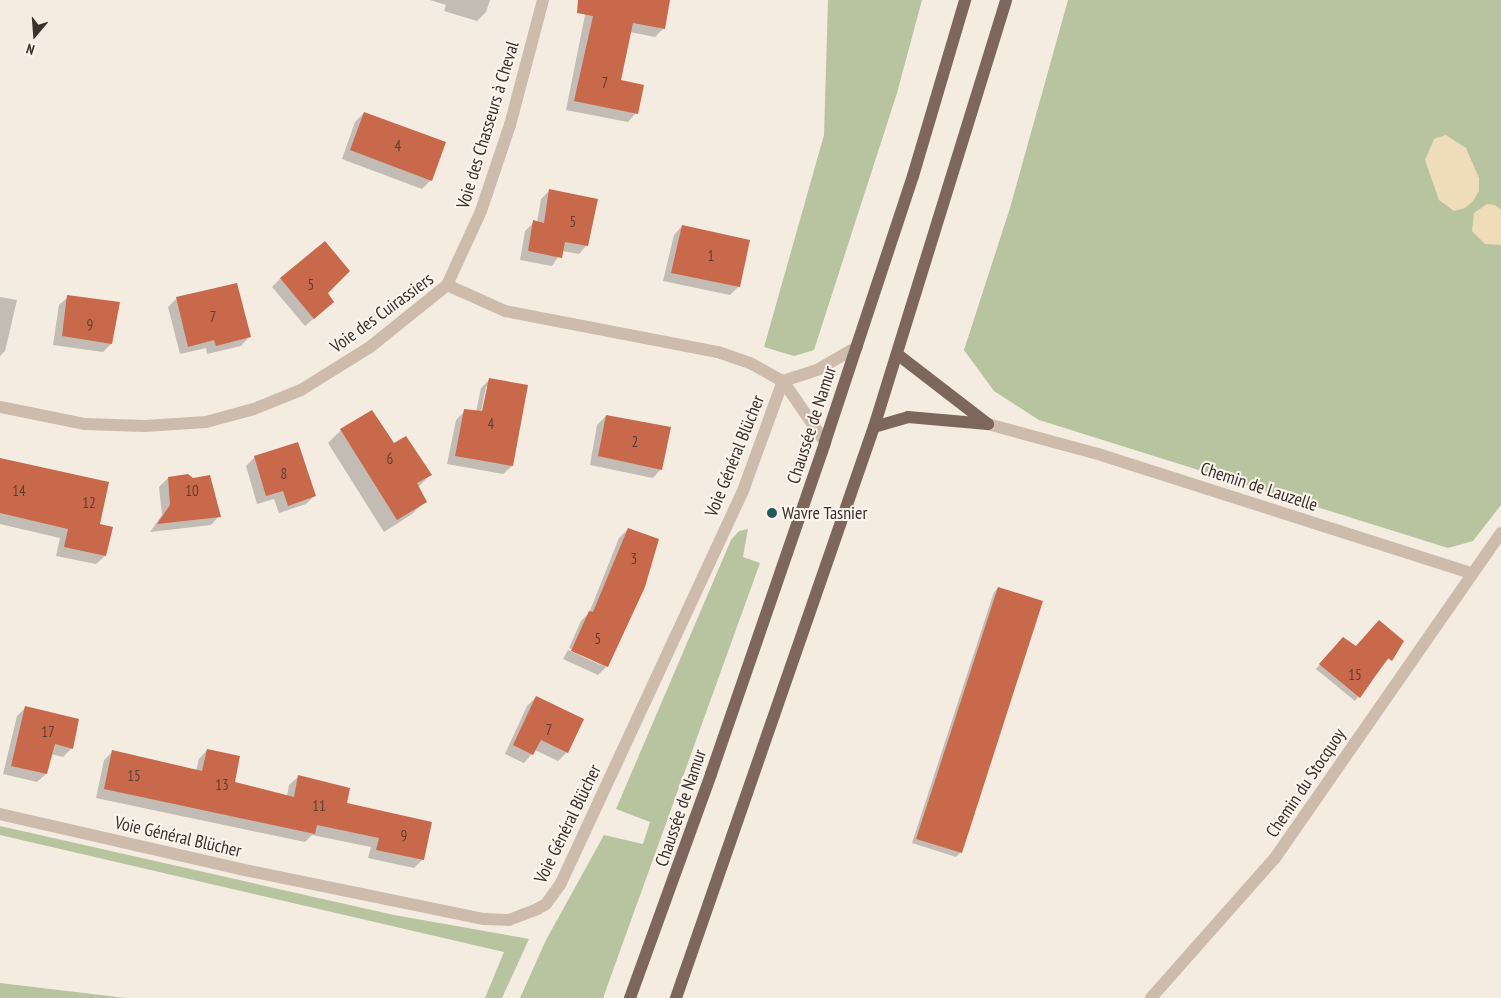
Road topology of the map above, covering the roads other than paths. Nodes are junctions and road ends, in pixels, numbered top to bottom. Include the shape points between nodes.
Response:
1 (543, 0) edge
2 (965, 0) edge
3 (1006, 0) edge
4 (447, 285) junction
5 (856, 347) junction
6 (897, 354) junction
7 (783, 381) junction
8 (0, 407) edge
9 (988, 424) junction
10 (874, 427) junction
11 (825, 442) junction
12 (1501, 533) edge
13 (1471, 573) junction
14 (0, 814) edge
15 (630, 998) edge
16 (676, 998) edge
17 (1151, 998) edge

1 - 4 street, Voie des Chasseurs à Cheval via 510,125 480,211
2 - 5 main road, Chaussée de Namur via 916,167
3 - 6 main road
4 - 7 street, Voie des Cuirassiers via 505,311 718,352
4 - 8 street, Voie des Cuirassiers via 370,347 301,390 254,409 206,422 145,426 86,424
5 - 7 street via 819,369
5 - 11 main road, Chaussée de Namur
6 - 9 main road
6 - 10 main road
7 - 11 street
7 - 14 street, Voie Général Blücher via 744,488 560,885 546,904 537,910 509,920 484,919 240,869
9 - 10 main road via 908,417
9 - 13 street, Chemin de Lauzelle via 1098,454
10 - 16 main road
11 - 15 main road, Chaussée de Namur
12 - 13 street
13 - 17 street, Chemin du Stocquoy via 1275,858

